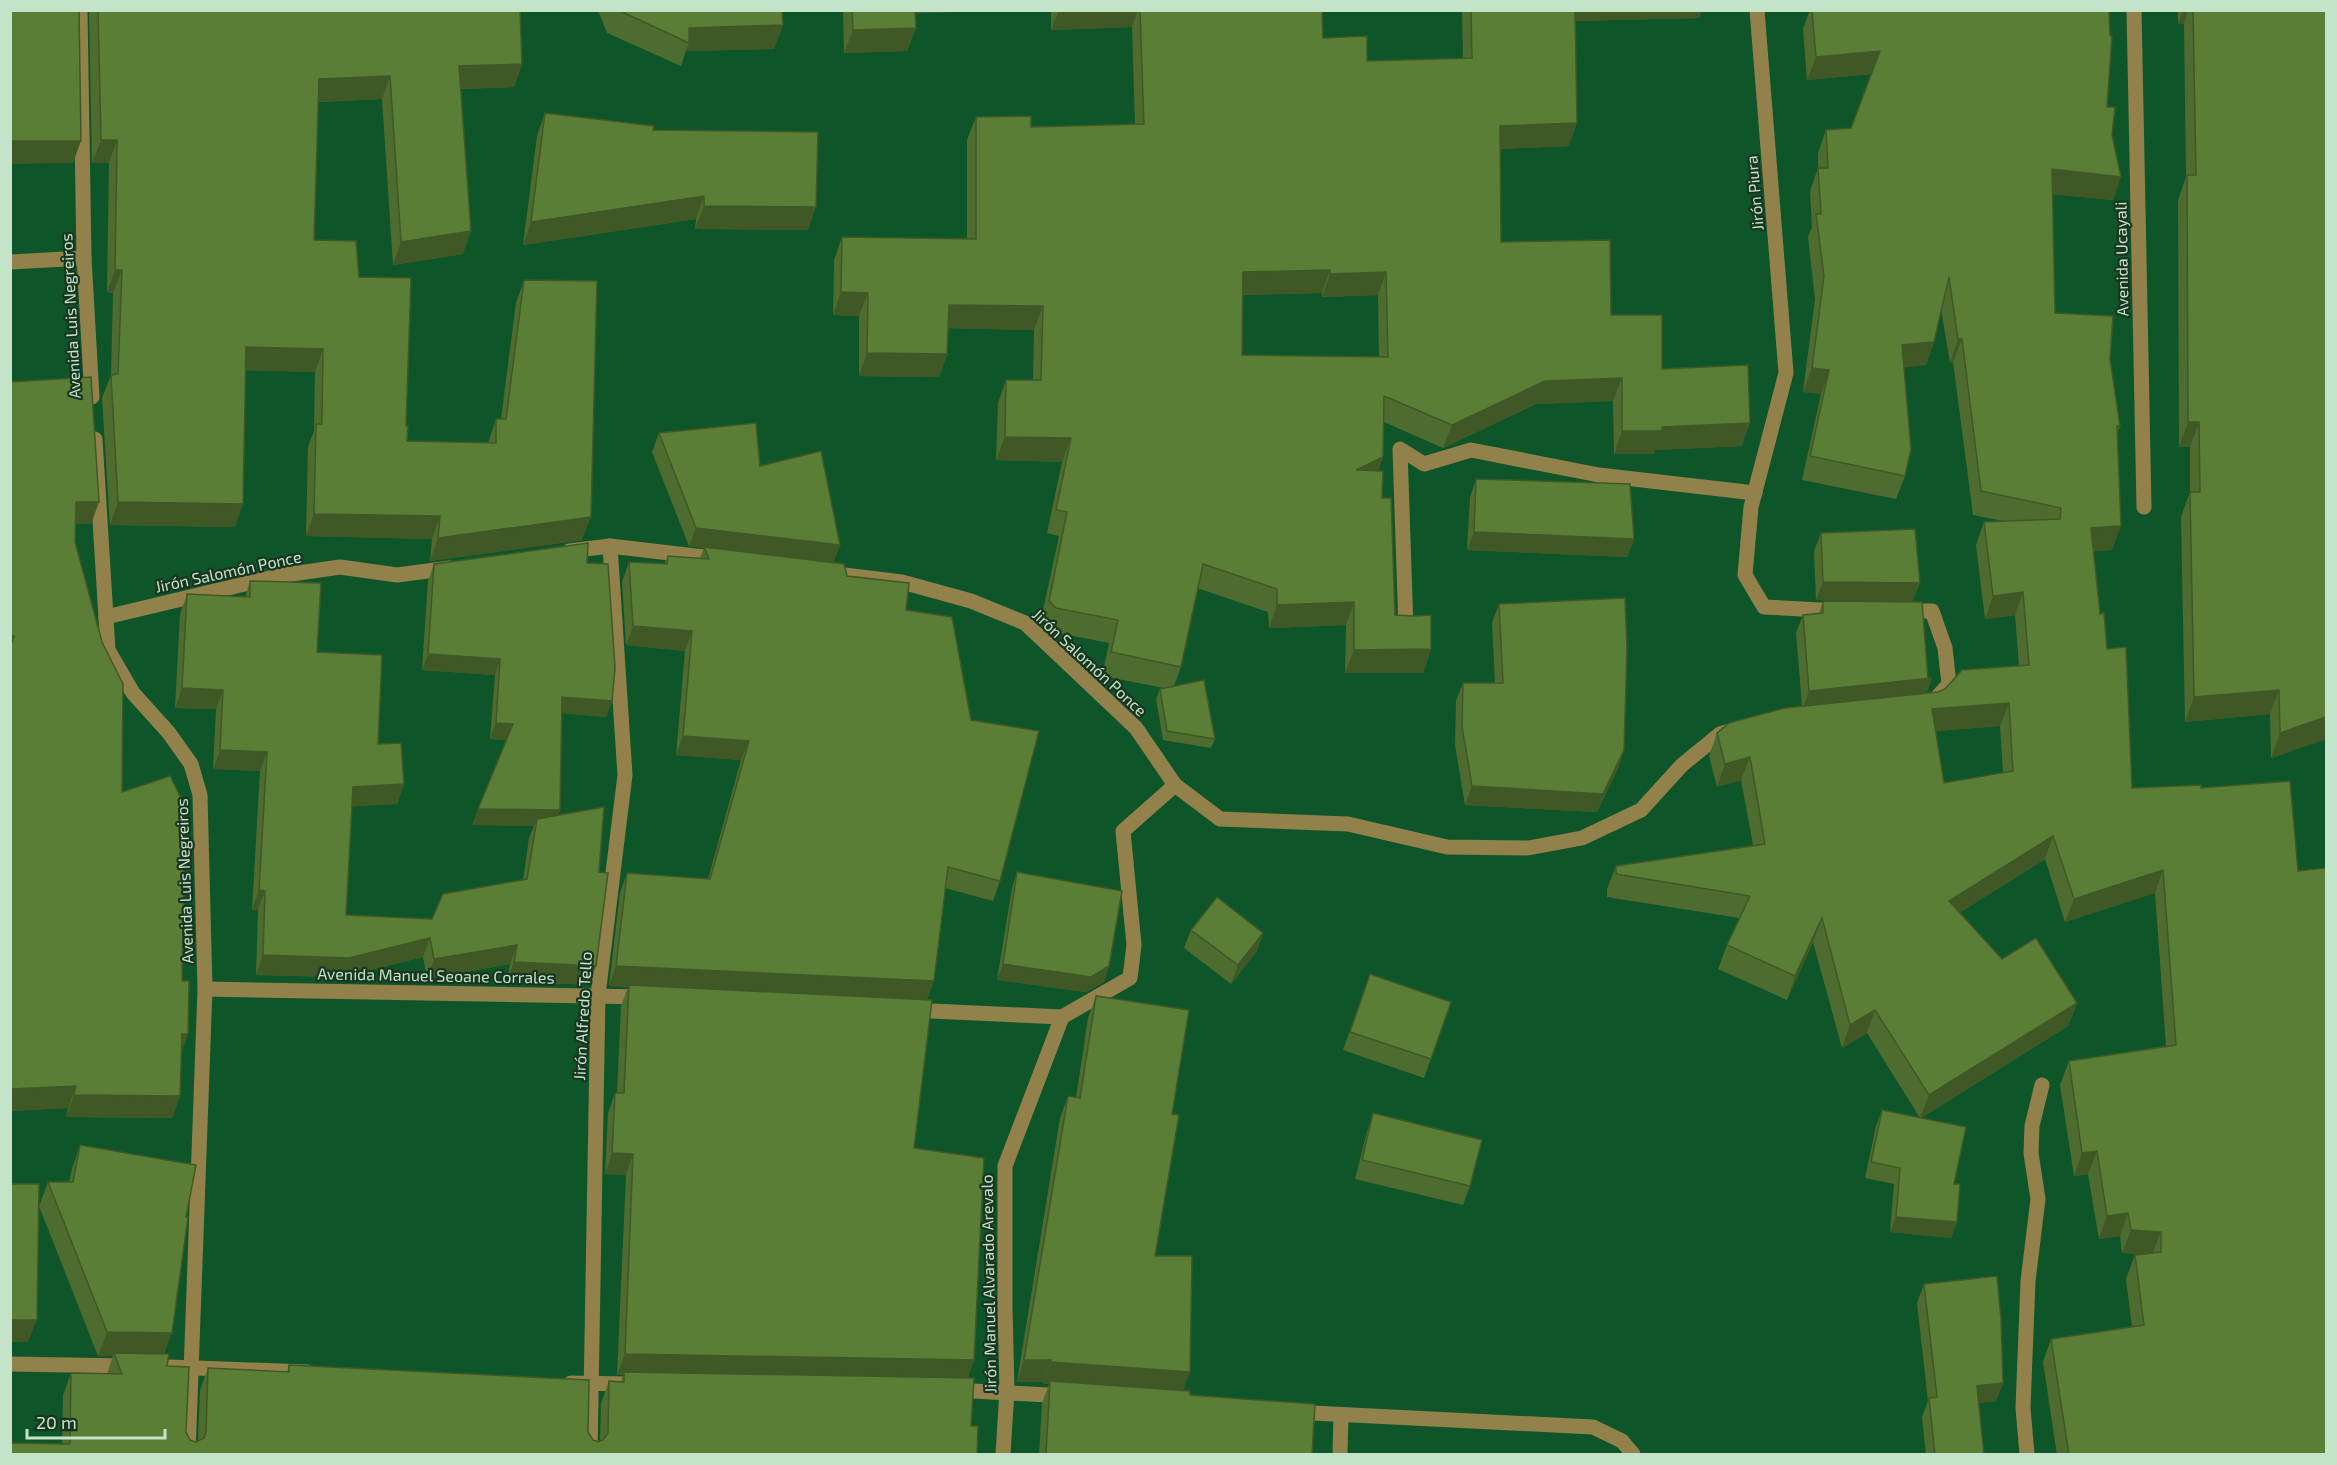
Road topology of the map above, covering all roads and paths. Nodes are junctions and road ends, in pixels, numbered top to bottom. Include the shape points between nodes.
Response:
1 (80, 10) edge
2 (1757, 10) edge
3 (2134, 10) edge
4 (84, 258) junction
5 (10, 262) edge
6 (1755, 493) junction
7 (2144, 507) dead end
8 (610, 546) junction
9 (550, 554) edge
10 (738, 562) edge
11 (468, 566) edge
12 (809, 570) edge
13 (1854, 611) edge
14 (1886, 611) edge
15 (106, 617) junction
16 (1406, 630) edge
17 (1918, 707) edge
18 (1742, 728) edge
19 (1174, 785) junction
20 (205, 989) junction
21 (598, 995) junction
22 (657, 998) edge
23 (895, 1009) edge
24 (1062, 1017) junction
25 (2043, 1085) dead end
26 (10, 1364) edge
27 (190, 1367) junction
28 (320, 1372) edge
29 (555, 1382) edge
30 (590, 1384) junction
31 (638, 1384) edge
32 (936, 1390) edge
33 (1008, 1391) junction
34 (1079, 1396) edge
35 (1281, 1411) edge
36 (1341, 1415) junction
37 (188, 1455) edge
38 (590, 1455) edge
39 (1003, 1455) edge
40 (1340, 1455) edge
41 (1633, 1455) edge
42 (2027, 1455) edge

1 - 4 street, Avenida Luis Negreiros
2 - 6 street, Jirón Piura via 1786,373
3 - 7 street, Avenida Ucayali
4 - 5 street
4 - 15 street, Avenida Luis Negreiros
6 - 13 street via 1745,575 1764,607
6 - 16 street via 1599,475 1471,450 1424,464 1400,449
8 - 9 street
8 - 10 street
8 - 21 street, Jirón Alfredo Tello via 625,775
11 - 15 street, Jirón Salomón Ponce via 397,575 340,567 278,576
12 - 19 street, Jirón Salomón Ponce via 902,582 971,601 1025,623 1136,728
14 - 17 street via 1932,611 1945,648 1949,684 1929,706
15 - 20 street, Avenida Luis Negreiros via 108,650 133,693 191,764 200,795
18 - 19 street via 1720,734 1683,765 1641,810 1582,838 1528,848 1448,847 1348,824 1220,819
19 - 24 street via 1123,831 1134,945 1130,978
20 - 21 street, Avenida Manuel Seoane Corrales
20 - 27 street, Avenida Luis Negreiros
21 - 22 street, Avenida Manuel Seoane Corrales
21 - 30 street, Jirón Alfredo Tello
23 - 24 street
24 - 33 street, Jirón Manuel Alvarado Arevalo via 1005,1166
25 - 42 street via 2032,1126 2031,1153 2038,1199 2028,1281 2023,1408
26 - 27 street
27 - 28 street
27 - 37 street, Avenida Luis Negreiros
29 - 30 street
30 - 31 street
30 - 38 street, Jirón Alfredo Tello
32 - 33 street
33 - 34 street
33 - 39 street, Jirón Manuel Alvarado Arevalo
35 - 36 street
36 - 40 street
36 - 41 street via 1593,1427 1622,1441

